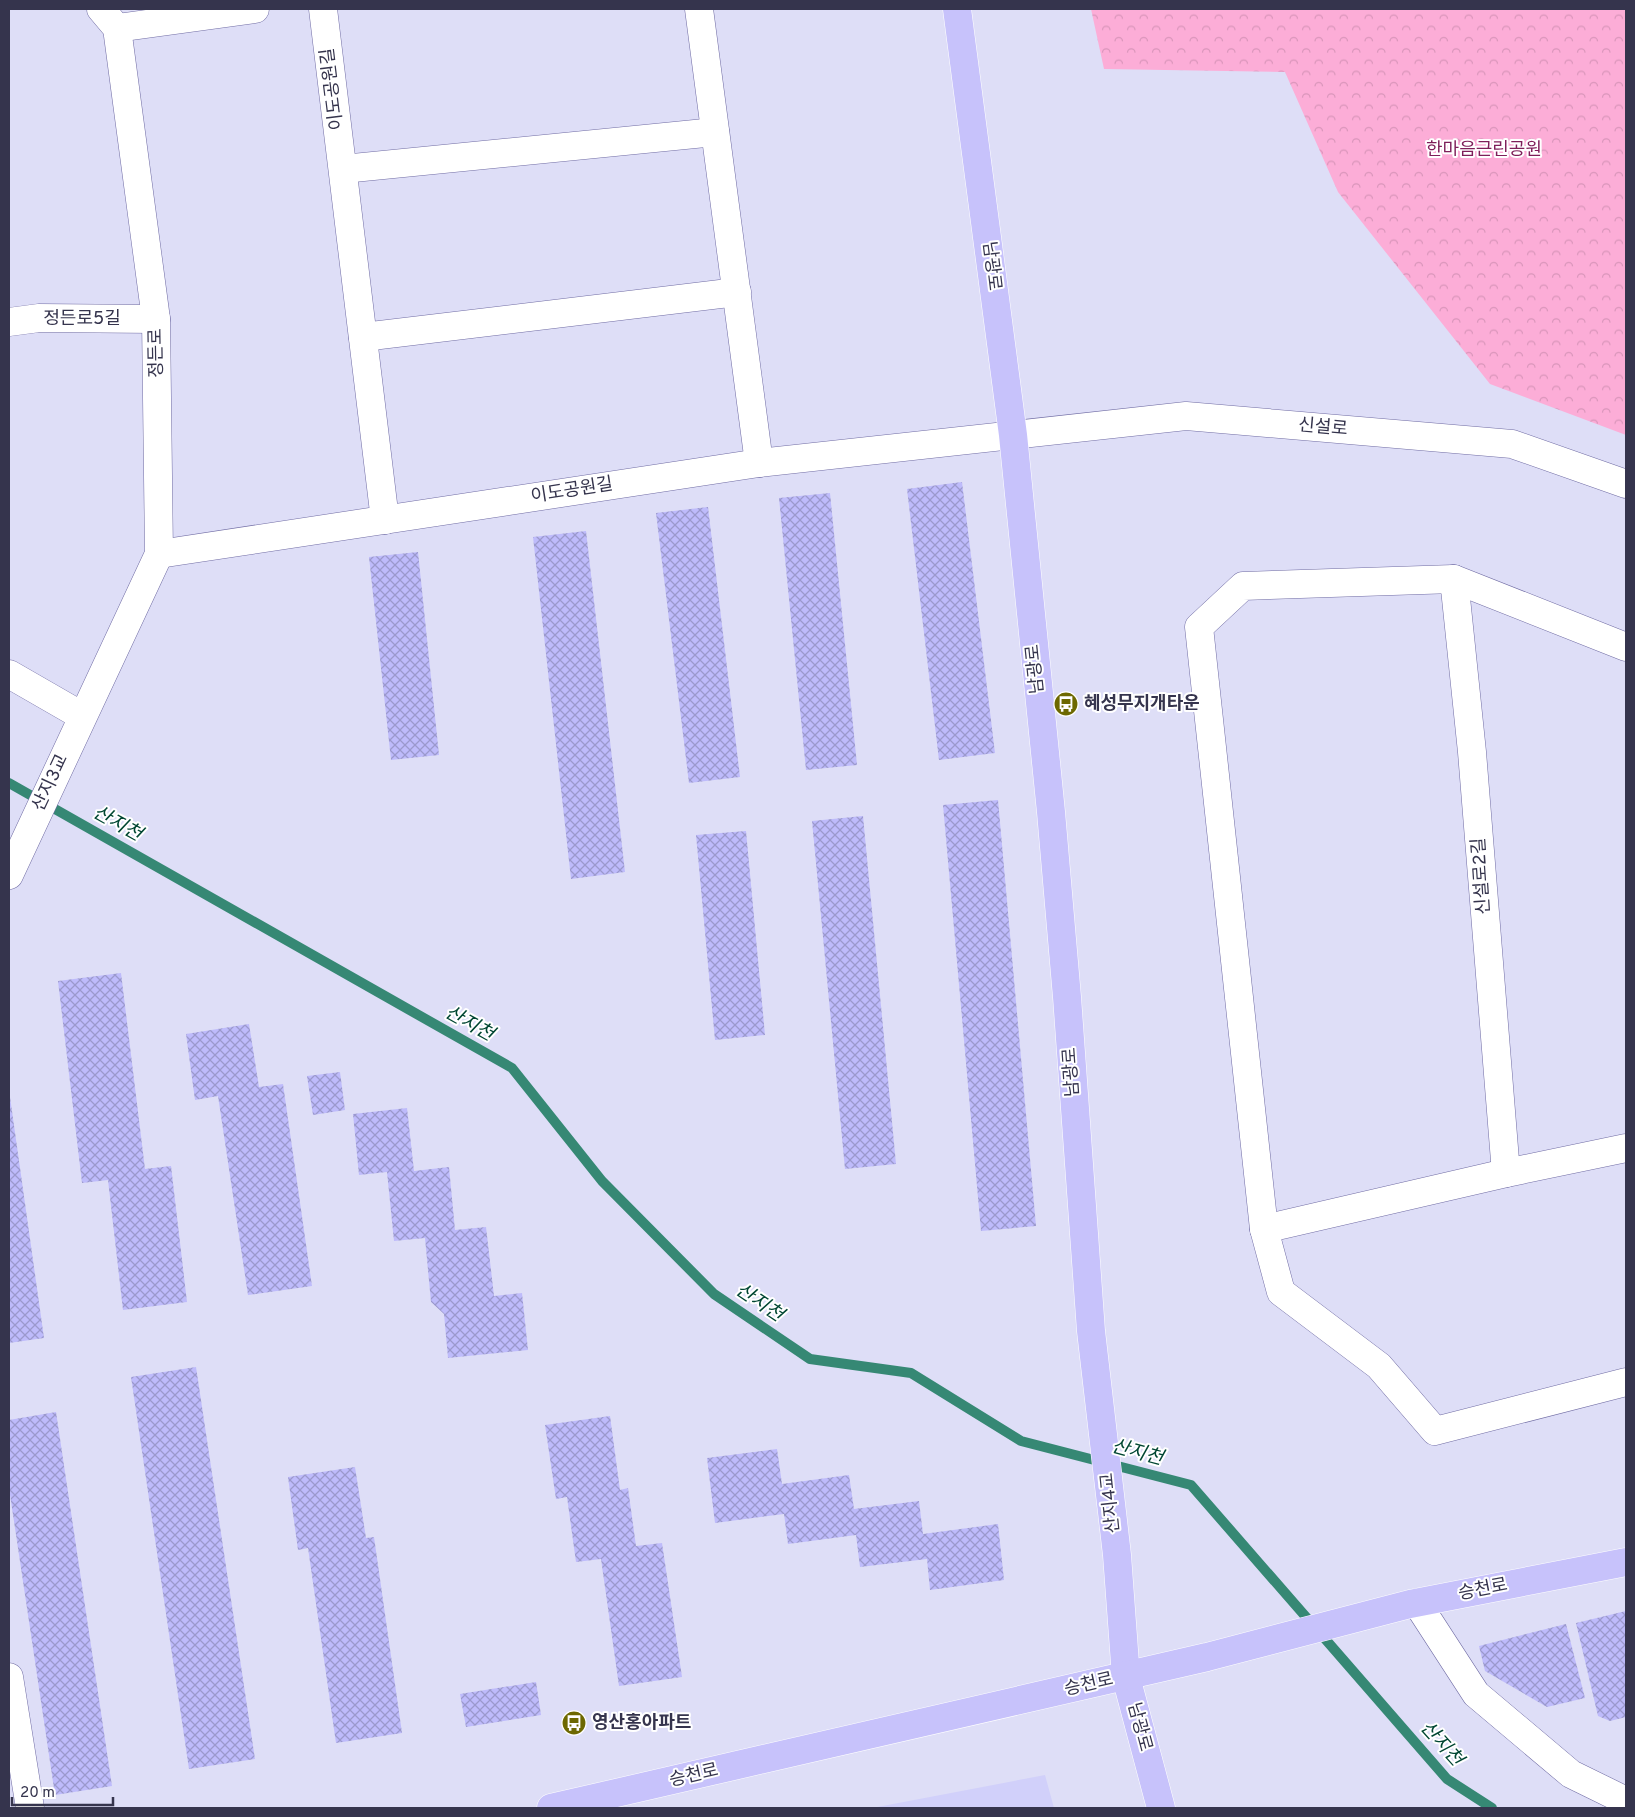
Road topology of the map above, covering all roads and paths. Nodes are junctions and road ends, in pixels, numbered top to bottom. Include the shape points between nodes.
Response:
1 (256, 9) edge
2 (323, 9) edge
3 (699, 9) edge
4 (957, 9) edge
5 (109, 19) edge
6 (715, 132) junction
7 (343, 169) junction
8 (737, 292) junction
9 (156, 319) junction
10 (9, 322) edge
11 (363, 337) junction
12 (1013, 435) junction
13 (759, 463) junction
14 (1626, 484) edge
15 (385, 520) junction
16 (159, 554) junction
17 (1454, 579) junction
18 (1626, 647) edge
19 (9, 674) edge
20 (93, 692) joint
21 (82, 716) junction
22 (9, 875) edge
23 (1626, 1148) edge
24 (1506, 1172) junction
25 (1264, 1229) junction
26 (1091, 1331) joint
27 (1626, 1382) edge
28 (1116, 1555) joint
29 (1626, 1562) edge
30 (1414, 1604) junction
31 (1126, 1676) junction
32 (9, 1677) edge
33 (1626, 1801) edge
34 (30, 1808) edge
35 (552, 1808) edge
36 (1161, 1808) edge

1 - 5 street
2 - 7 street, 이도공원길
3 - 6 street
4 - 12 main road, 남광로
5 - 9 street, 정든로
6 - 7 street
6 - 8 street
7 - 11 street, 이도공원길
8 - 11 street
8 - 13 street
9 - 10 street, 정든로5길 via 40,318
9 - 16 street, 정든로
11 - 15 street, 이도공원길
12 - 13 street, 이도공원길
12 - 14 street, 신설로 via 1186,416 1512,444
12 - 26 main road, 남광로 via 1065,978
13 - 15 street, 이도공원길
15 - 16 street, 이도공원길
16 - 20 street, 정든로
17 - 18 street
17 - 24 street, 신설로2길 via 1472,752
17 - 25 street via 1243,586 1199,627
19 - 21 street
20 - 21 street, 산지3교
21 - 22 street, 산지3교
23 - 24 street
24 - 25 street
25 - 27 street via 1281,1292 1379,1366 1435,1431
26 - 28 main road, 산지4교
28 - 31 main road, 남광로
29 - 30 main road, 승천로
30 - 31 main road, 승천로
30 - 33 street via 1476,1694 1572,1774
31 - 35 main road, 승천로
31 - 36 main road, 남광로
32 - 34 street

